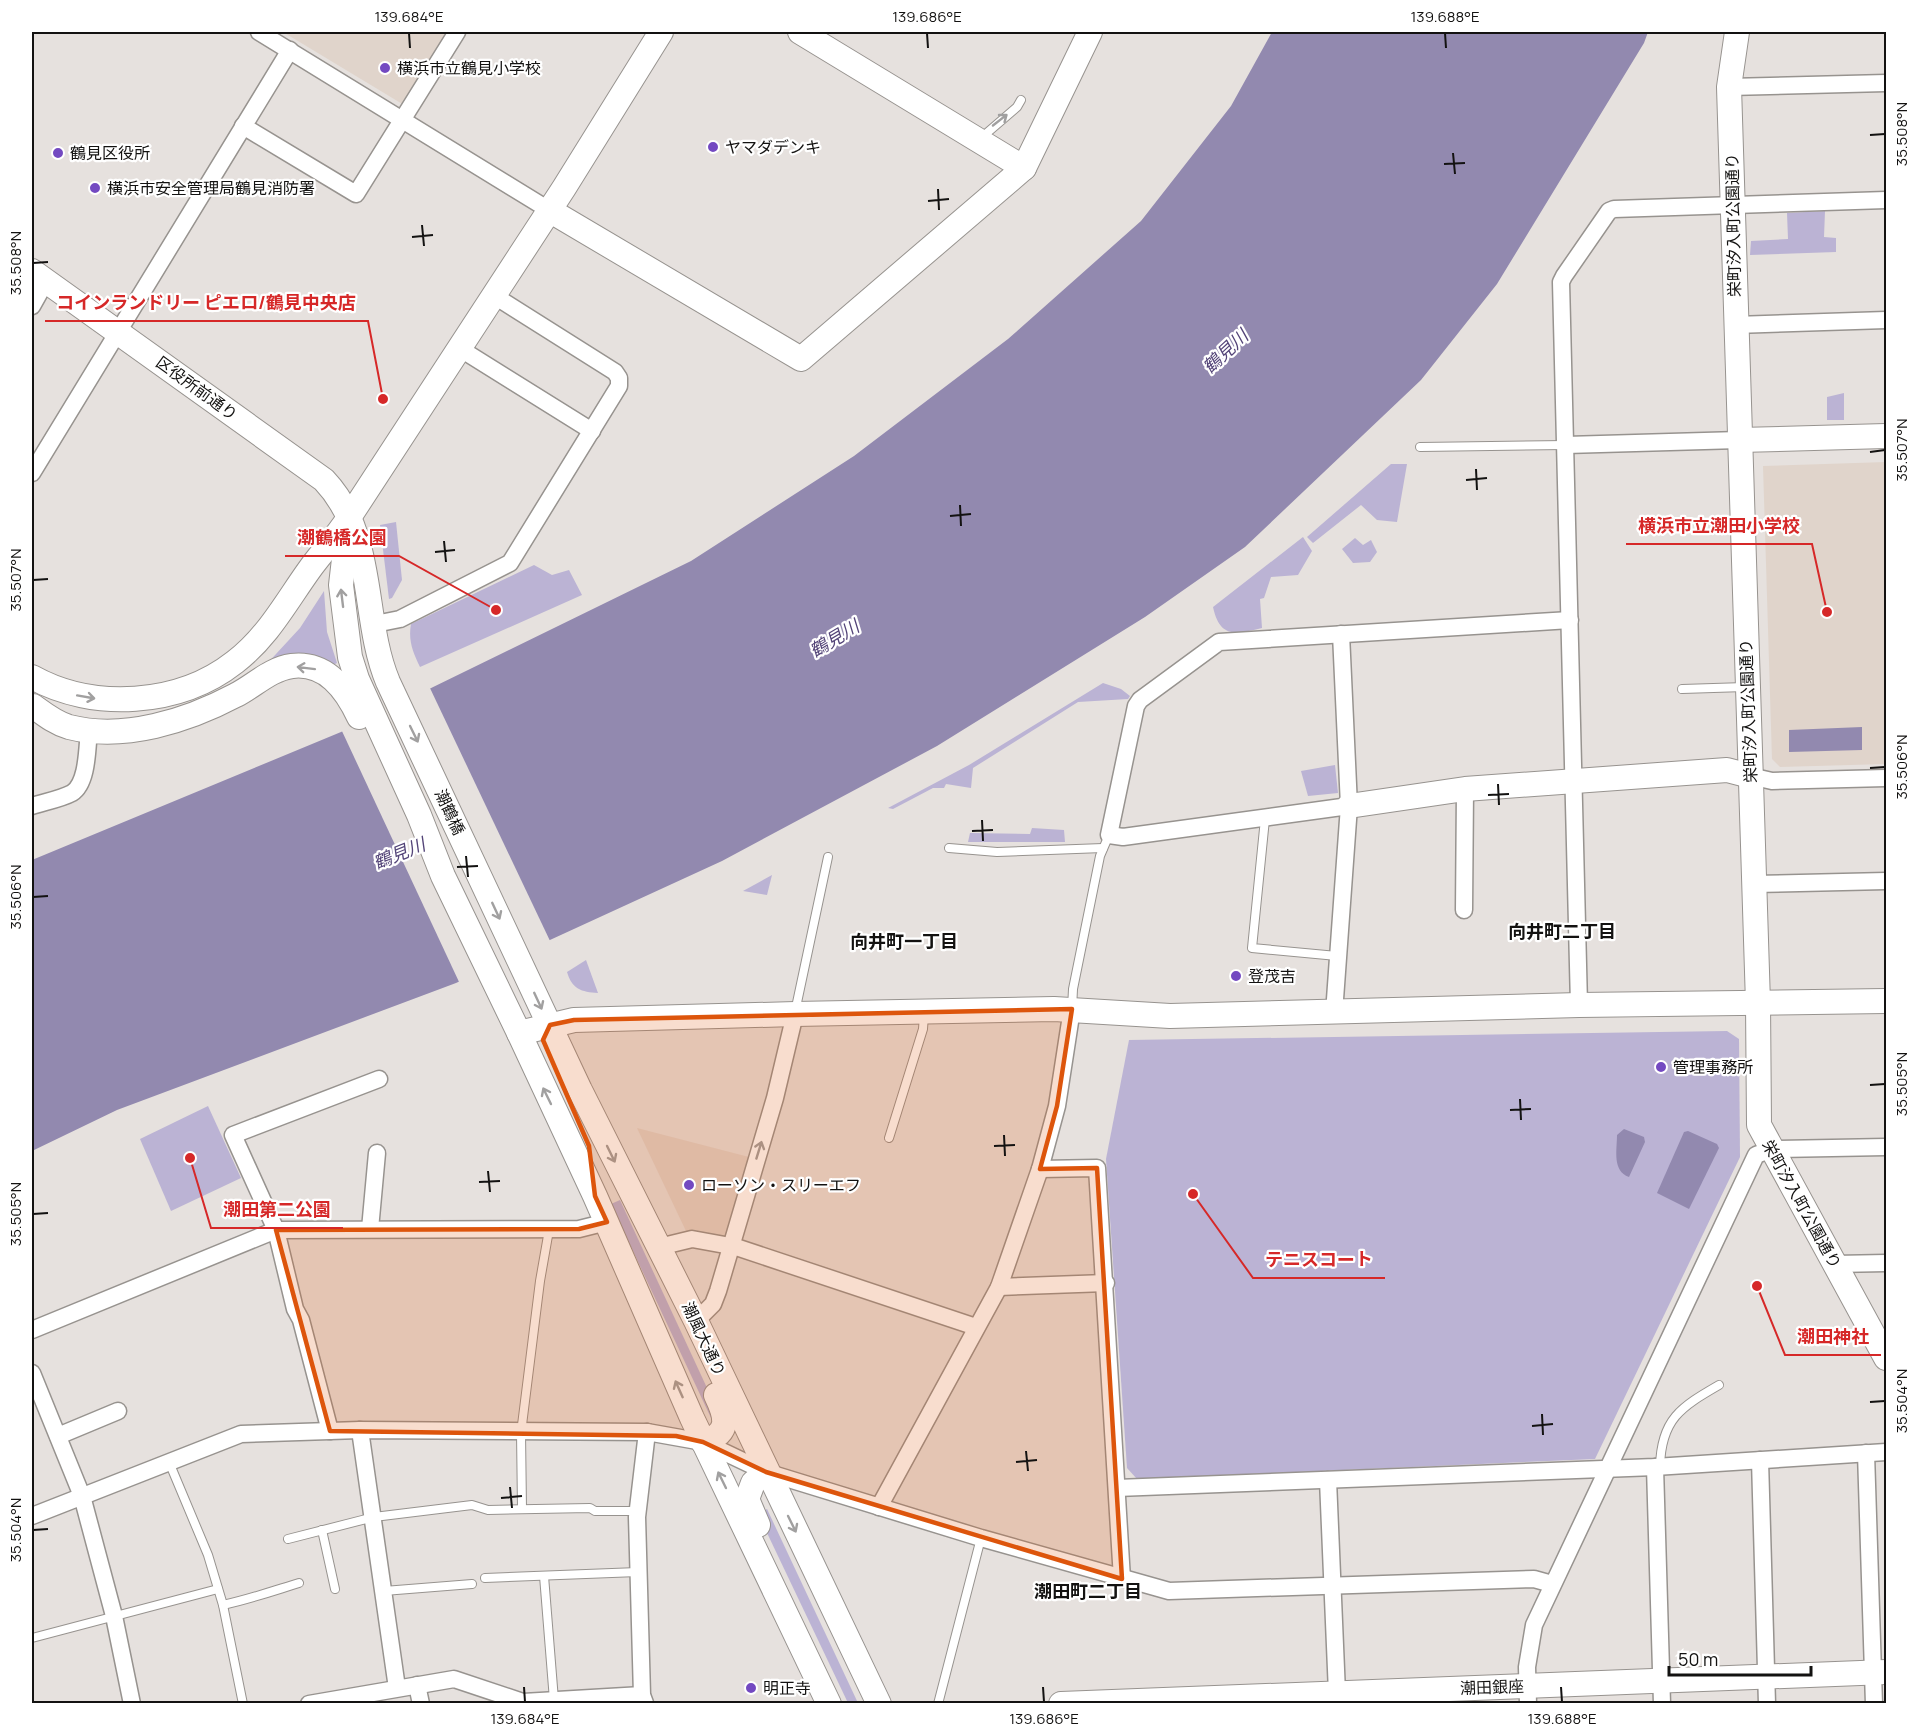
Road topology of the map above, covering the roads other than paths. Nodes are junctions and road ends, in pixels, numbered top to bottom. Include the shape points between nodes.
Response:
1 (259, 32) edge
2 (457, 32) edge
3 (661, 32) edge
4 (800, 32) edge
5 (1090, 32) edge
6 (1737, 32) edge
7 (290, 50) junction
8 (1887, 83) edge
9 (1730, 87) junction
10 (1021, 100) dead end
11 (404, 121) junction
12 (243, 126) junction
13 (978, 140) junction
14 (1024, 168) junction
15 (1887, 201) edge
16 (1732, 205) junction
17 (549, 210) junction
18 (39, 276) edge
19 (493, 295) junction
20 (32, 306) edge
21 (1887, 320) edge
22 (1736, 325) junction
23 (118, 332) junction
24 (459, 348) junction
25 (592, 431) junction
26 (1887, 436) edge
27 (1739, 440) junction
28 (1566, 446) junction
29 (1420, 447) dead end
30 (32, 473) edge
31 (348, 519) junction
32 (333, 542) junction
33 (1570, 620) junction
34 (375, 624) junction
35 (1341, 634) junction
36 (32, 678) edge
37 (1748, 687) junction
38 (1682, 689) dead end
39 (358, 698) junction
40 (32, 706) edge
41 (89, 730) junction
42 (1750, 776) junction
43 (1887, 778) edge
44 (1573, 780) junction
45 (1465, 789) junction
46 (32, 806) edge
47 (1349, 806) junction
48 (1265, 819) junction
49 (1106, 841) junction
50 (950, 848) dead end
51 (828, 857) dead end
52 (1887, 880) edge
53 (1753, 884) junction
54 (1464, 910) dead end
55 (1337, 956) junction
56 (526, 976) joint
57 (1887, 1000) edge
58 (1758, 1003) junction
59 (1579, 1005) junction
60 (1072, 1010) junction
61 (924, 1011) junction
62 (1334, 1013) junction
63 (795, 1014) junction
64 (550, 1025) junction
65 (519, 1033) junction
66 (379, 1079) dead end
67 (889, 1138) dead end
68 (1887, 1147) edge
69 (1772, 1149) junction
70 (377, 1153) dead end
71 (1040, 1169) junction
72 (595, 1196) junction
73 (607, 1222) junction
74 (370, 1229) junction
75 (276, 1230) junction
76 (549, 1230) junction
77 (659, 1246) junction
78 (730, 1246) junction
79 (1887, 1263) edge
80 (1835, 1264) junction
81 (1106, 1283) junction
82 (999, 1287) junction
83 (696, 1321) junction
84 (976, 1327) junction
85 (32, 1330) edge
86 (1887, 1358) edge
87 (32, 1373) edge
88 (1719, 1385) dead end
89 (118, 1411) dead end
90 (360, 1430) junction
91 (330, 1431) junction
92 (647, 1432) junction
93 (521, 1433) junction
94 (58, 1436) junction
95 (703, 1442) junction
96 (1887, 1452) edge
97 (1866, 1453) junction
98 (1760, 1460) junction
99 (169, 1461) junction
100 (1658, 1467) junction
101 (1606, 1469) junction
102 (766, 1472) junction
103 (1328, 1480) junction
104 (1117, 1488) junction
105 (82, 1496) junction
106 (879, 1507) junction
107 (522, 1509) junction
108 (637, 1511) junction
109 (32, 1516) edge
110 (374, 1517) junction
111 (322, 1530) junction
112 (981, 1538) junction
113 (288, 1539) dead end
114 (638, 1572) junction
115 (544, 1576) junction
116 (485, 1578) dead end
117 (1122, 1579) junction
118 (299, 1583) dead end
119 (472, 1584) dead end
120 (1552, 1584) junction
121 (1333, 1585) junction
122 (218, 1589) junction
123 (335, 1589) dead end
124 (384, 1591) junction
125 (223, 1605) junction
126 (114, 1616) junction
127 (32, 1638) edge
128 (810, 1664) junction
129 (1880, 1672) edge
130 (1766, 1677) junction
131 (417, 1685) junction
132 (397, 1688) junction
133 (1662, 1692) edge
134 (1337, 1693) junction
135 (1528, 1695) edge
136 (644, 1699) edge
137 (554, 1700) junction
138 (346, 1701) edge
139 (132, 1704) edge
140 (243, 1704) edge
141 (309, 1704) edge
142 (421, 1704) edge
143 (829, 1704) edge
144 (879, 1704) edge
145 (938, 1704) edge
146 (1062, 1704) edge
147 (1767, 1704) edge
148 (1874, 1704) edge

1 - 7 street
2 - 11 street
3 - 17 street
4 - 13 street
5 - 14 street
6 - 9 street, 栄町汐入町公園通り
7 - 11 street
7 - 12 street
8 - 9 street
9 - 16 street, 栄町汐入町公園通り
13 -> 10 lane
11 - 12 street via 356,194
11 - 17 street
12 - 23 street
13 - 14 street
14 - 17 street via 801,359
15 - 16 street
16 - 22 street, 栄町汐入町公園通り
16 - 28 street via 1609,211 1562,282
17 - 19 street
18 - 20 street
18 - 23 street, 区役所前通り
19 - 24 street
19 - 25 street via 615,372 619,386
21 - 22 street
22 - 27 street, 栄町汐入町公園通り
23 - 30 street
23 - 31 street, 区役所前通り via 324,480 340,499
24 - 25 street
24 - 31 street
25 - 34 street via 510,563 400,619
26 - 27 street
27 - 28 street
27 - 37 street, 栄町汐入町公園通り
28 - 29 lane
28 - 33 street
31 - 32 street
31 - 34 street, 区役所前通り via 361,552
39 -> 31 street via 341,585
36 -> 32 street via 83,698 107,700 166,694 210,677 234,663 266,631
32 - 40 street via 319,584 296,620 260,658 215,690 169,707 133,714 72,714
33 - 35 street
33 - 44 street
34 -> 56 street, 潮鶴橋 via 388,682
35 - 47 street
35 - 49 street via 1219,642 1140,700
37 - 38 lane
37 - 42 street, 栄町汐入町公園通り
39 -> 41 street via 326,672 292,666 277,670 210,709 177,720 146,728
39 - 65 street via 419,815 443,876
40 - 41 street via 56,722
41 - 46 street via 79,787
42 - 43 street via 1772,781
42 - 44 street via 1727,770
42 - 53 street, 栄町汐入町公園通り
44 - 45 street
44 - 59 street
45 - 47 street
45 - 54 street
47 - 48 street
47 - 55 street
48 - 49 street
48 - 55 lane via 1252,948
49 - 50 lane via 997,852
49 - 60 lane via 1072,989
51 - 63 lane
52 - 53 street
53 - 58 street, 栄町汐入町公園通り
55 - 62 street
56 -> 64 street, 潮風大通り
57 - 58 street
58 - 59 street
58 - 69 street, 栄町汐入町公園通り via 1759,1125
59 - 62 street
60 - 61 street
60 - 62 street via 1170,1016
60 - 71 street via 1057,1106
61 - 63 street
61 - 67 lane via 923,1029
63 - 64 street via 574,1020
78 -> 63 street via 775,1098
64 - 65 street
64 - 72 street via 544,1047 590,1146
64 -> 77 street, 潮風大通り
72 -> 65 street
66 - 75 street via 233,1135
68 - 69 street
69 - 80 street, 栄町汐入町公園通り
69 - 101 street via 1756,1155
70 - 74 street
71 - 81 street via 1097,1168
71 - 82 street
72 - 73 street
73 - 76 street via 579,1229
95 -> 73 street
74 - 75 street
74 - 76 street
75 - 85 street
75 - 91 street
76 - 93 lane
77 - 78 street via 692,1239
77 - 83 street, 潮風大通り
77 - 95 street via 659,1273 725,1416 720,1432
78 - 83 street via 713,1304
78 - 84 street
79 - 80 street
80 - 86 street, 栄町汐入町公園通り
81 - 82 street
81 - 104 street
82 - 84 street
83 - 102 street, 潮風大通り
84 - 106 street
87 - 94 street
88 - 100 lane via 1685,1404 1676,1414 1663,1435
89 - 94 street
90 - 91 street
90 - 93 street
90 - 110 street
91 - 99 street via 232,1435
92 - 93 street
92 - 95 street
92 - 108 street
93 - 107 lane
94 - 105 street
95 - 102 street
128 -> 95 street
96 - 97 street
97 - 98 street
97 - 129 street
98 - 100 street
98 - 130 street
99 - 105 street
99 - 122 lane
100 - 101 street
100 - 133 street
101 - 103 street
101 - 120 street
102 - 106 street
102 - 128 street via 753,1483 747,1499 798,1609
102 -> 144 street, 潮風大通り
103 - 104 street
103 - 121 street
104 - 117 street
105 - 109 street
105 - 126 street
106 - 112 street
107 - 108 lane
107 - 110 lane via 488,1510 472,1506
108 - 114 street
110 - 111 lane
110 - 124 street
111 - 113 lane
111 - 123 lane
112 - 117 street
112 - 145 lane
114 - 115 lane
114 - 136 street
115 - 116 lane
115 - 137 lane
117 - 121 street via 1169,1591
118 - 125 lane via 262,1597
119 - 124 lane
120 - 121 street via 1534,1579
120 - 135 street via 1534,1625 1528,1653
121 - 134 street
122 - 125 lane
122 - 126 lane
124 - 132 street
125 - 140 lane
126 - 127 lane
126 - 139 street
128 - 143 street
129 - 130 street, 潮田銀座
129 - 148 street
130 - 133 street, 潮田銀座
130 - 147 street
131 - 132 street
131 - 137 street via 454,1679 523,1702
131 - 142 street
132 - 138 street
133 - 135 street, 潮田銀座
134 - 135 street, 潮田銀座
134 - 146 street, 潮田銀座
136 - 137 street
138 - 141 street

